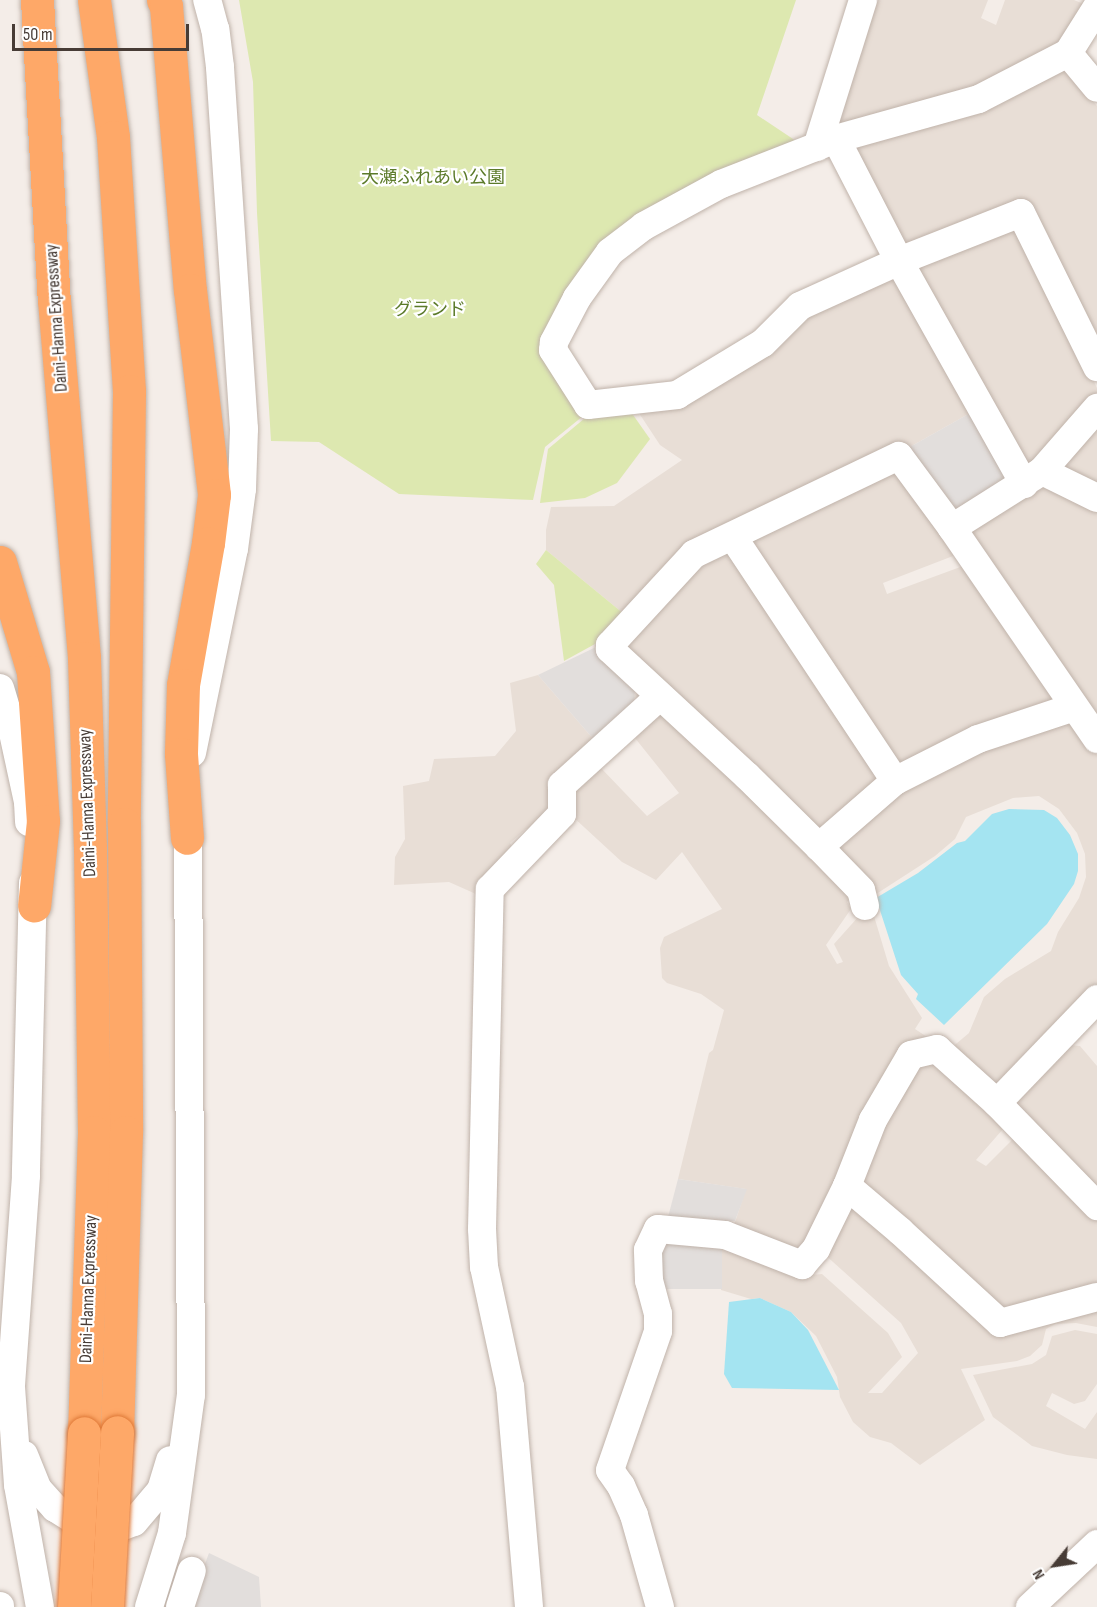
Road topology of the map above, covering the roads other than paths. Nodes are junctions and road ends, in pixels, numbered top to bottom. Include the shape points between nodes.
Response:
1 (37, 0) edge
2 (94, 0) edge
3 (163, 0) edge
4 (207, 0) edge
5 (863, 0) edge
6 (1097, 7) edge
7 (1068, 53) junction
8 (1097, 88) edge
9 (826, 143) junction
10 (899, 261) junction
11 (1097, 368) edge
12 (1097, 408) edge
13 (1033, 477) junction
14 (1097, 498) edge
15 (952, 528) junction
16 (733, 537) junction
17 (0, 562) edge
18 (0, 688) edge
19 (660, 696) junction
20 (1074, 707) junction
21 (1097, 738) edge
22 (895, 781) junction
23 (187, 838) junction
24 (819, 847) junction
25 (34, 906) junction
26 (865, 906) dead end
27 (1097, 999) edge
28 (997, 1103) junction
29 (847, 1186) junction
30 (1097, 1206) edge
31 (1097, 1297) edge
32 (191, 1395) junction
33 (14, 1432) junction
34 (1097, 1544) edge
35 (192, 1571) dead end
36 (40, 1607) edge
37 (74, 1607) edge
38 (107, 1607) edge
39 (149, 1607) edge
40 (180, 1607) edge
41 (530, 1607) edge
42 (660, 1607) edge
43 (1030, 1607) edge

1 - 37 highway, Daini-Hanna Expressway, bridge via 54,300 84,658 89,824 94,1132
2 - 38 highway, Daini-Hanna Expressway, bridge via 113,137 129,391 124,824 126,1132
3 - 23 highway via 214,495 183,685 181,754
4 - 23 street via 220,67 244,429 234,549 193,739
5 - 9 street
6 - 7 street
7 - 8 street
7 - 9 street via 979,99
9 - 10 street
9 - 10 street via 721,184 644,226 610,252 577,298 553,350 588,405 677,395 763,343 800,306
10 - 11 street via 1021,213
10 - 13 street
12 - 13 street
13 - 14 street
13 - 15 street
15 - 16 street via 899,456
15 - 20 street
16 - 19 street via 694,554 610,645
16 - 22 street
17 - 25 highway via 33,672 43,821
18 - 25 street via 28,802
19 - 24 street
19 - 41 street via 562,785 562,814 490,889 484,1267 510,1387
20 - 21 street
20 - 22 street via 978,739
22 - 24 street
23 - 32 street
24 - 26 street via 861,890
25 - 33 street via 26,1176 11,1387
27 - 28 street
28 - 29 street via 937,1049 911,1055 873,1120
28 - 30 street
29 - 31 street via 1000,1323
29 - 42 street via 816,1249 802,1265 725,1235 658,1229 652,1237 648,1250 649,1281 658,1314 658,1331 610,1470 634,1515
32 - 33 street via 160,1490 134,1522 118,1528 87,1528 56,1508 38,1488
32 - 39 street via 172,1533
33 - 36 street via 18,1485
34 - 43 street
35 - 40 street

